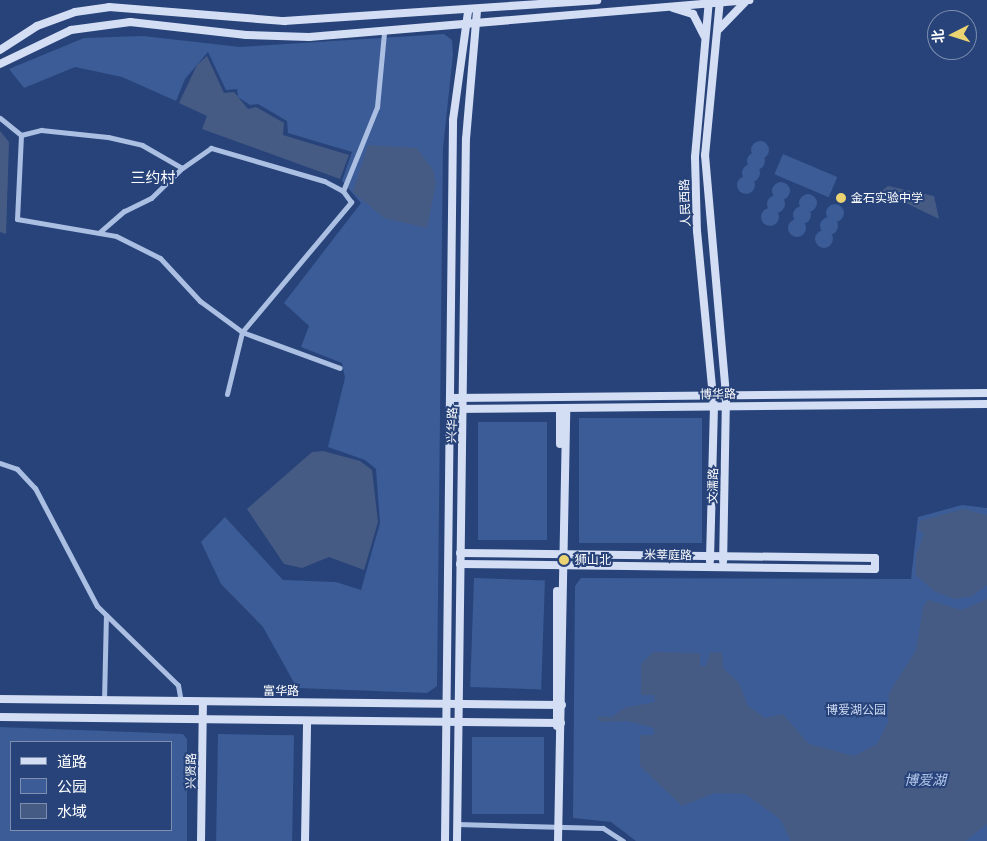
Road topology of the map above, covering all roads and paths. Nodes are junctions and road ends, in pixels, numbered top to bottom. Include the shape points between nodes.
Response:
1 (597, 0) edge
2 (749, 0) edge
3 (709, 1) edge
4 (720, 1) edge
5 (664, 7) junction
6 (477, 11) junction
7 (468, 12) junction
8 (478, 23) junction
9 (468, 25) junction
10 (384, 33) junction
11 (716, 35) junction
12 (704, 37) junction
13 (0, 50) edge
14 (0, 64) edge
15 (0, 118) edge
16 (21, 135) junction
17 (182, 168) junction
18 (343, 191) junction
19 (99, 233) junction
20 (242, 332) junction
21 (340, 368) dead end
22 (987, 393) edge
23 (226, 394) dead end
24 (714, 396) junction
25 (726, 396) junction
26 (451, 398) junction
27 (464, 398) junction
28 (987, 404) edge
29 (726, 405) junction
30 (714, 406) junction
31 (463, 408) junction
32 (563, 408) junction
33 (450, 409) junction
34 (0, 463) edge
35 (460, 553) junction
36 (560, 554) junction
37 (710, 556) junction
38 (723, 556) junction
39 (460, 564) junction
40 (560, 565) junction
41 (710, 567) junction
42 (722, 567) junction
43 (106, 615) junction
44 (0, 699) edge
45 (104, 701) junction
46 (181, 702) junction
47 (203, 702) junction
48 (447, 702) junction
49 (458, 702) junction
50 (559, 705) junction
51 (0, 717) edge
52 (203, 721) junction
53 (458, 721) junction
54 (308, 722) junction
55 (447, 722) junction
56 (558, 722) junction
57 (457, 824) junction
58 (558, 827) junction
59 (201, 841) edge
60 (305, 841) edge
61 (445, 841) edge
62 (457, 841) edge
63 (558, 841) edge
64 (623, 841) edge

1 - 6 street
2 - 4 street
2 - 11 street via 724,19
3 - 4 street
3 - 5 street
3 - 12 street, 人民西路
4 - 11 street, 文濡路
5 - 8 street
5 - 12 street via 694,14
6 - 7 street
6 - 8 street, 兴华路
7 - 9 street, 兴华路
7 - 13 street via 284,21 108,7 75,12 37,26
8 - 9 street
8 - 27 street, 兴华路 via 466,139
9 - 10 street
9 - 26 street, 兴华路 via 453,120
10 - 14 street via 246,35 130,22 72,30
10 - 18 street via 377,107
11 - 25 street, 文濡路 via 705,155
12 - 24 street, 人民西路 via 695,130 697,231
15 - 16 street
16 - 17 street via 41,130 108,137 142,145
16 - 19 street via 17,219
17 - 18 street via 211,148
17 - 19 street via 151,198 124,211
18 - 20 street via 351,202 335,226
19 - 20 street via 116,236 160,258 200,301
20 - 21 street
20 - 23 street
22 - 25 street, 博华路
24 - 25 street, 博华路
24 - 27 street, 博华路
24 - 30 street, 人民西路
25 - 29 street, 文濡路
26 - 27 street, 博华路
26 - 33 street, 兴华路
27 - 31 street, 兴华路
28 - 29 street, 博华路
29 - 30 street, 博华路
29 - 38 street, 文濡路
30 - 32 street, 博华路
30 - 37 street, 文濡路
31 - 32 street, 博华路
31 - 33 street, 博华路
31 - 35 street, 兴华路
32 - 36 street
33 - 48 street, 兴华路
34 - 43 street via 17,469 35,488 87,592
35 - 36 street, 米莘庭路
35 - 39 street, 兴华路
36 - 37 street, 米莘庭路
36 - 40 street
37 - 38 street, 米莘庭路
37 - 41 street, 文濡路
38 - 42 street, 文濡路
38 - 42 street, 米莘庭路 via 875,558 875,569
39 - 40 street, 米莘庭路
39 - 49 street, 兴华路
40 - 41 street, 米莘庭路
40 - 50 street
41 - 42 street, 米莘庭路
43 - 45 street
43 - 46 street via 178,685
44 - 45 street, 富华路
45 - 46 street, 富华路
46 - 47 street, 富华路
47 - 48 street, 富华路
47 - 52 street, 兴贤路
48 - 49 street, 富华路
48 - 55 street, 兴华路
49 - 50 street, 富华路
49 - 53 street, 兴华路
50 - 56 street
51 - 52 street
52 - 54 street
52 - 59 street, 兴贤路
53 - 55 street
53 - 56 street
53 - 57 street, 兴华路
54 - 55 street
54 - 60 street
55 - 61 street, 兴华路
56 - 58 street
57 - 58 street
57 - 62 street, 兴华路
58 - 63 street
58 - 64 street via 603,828

